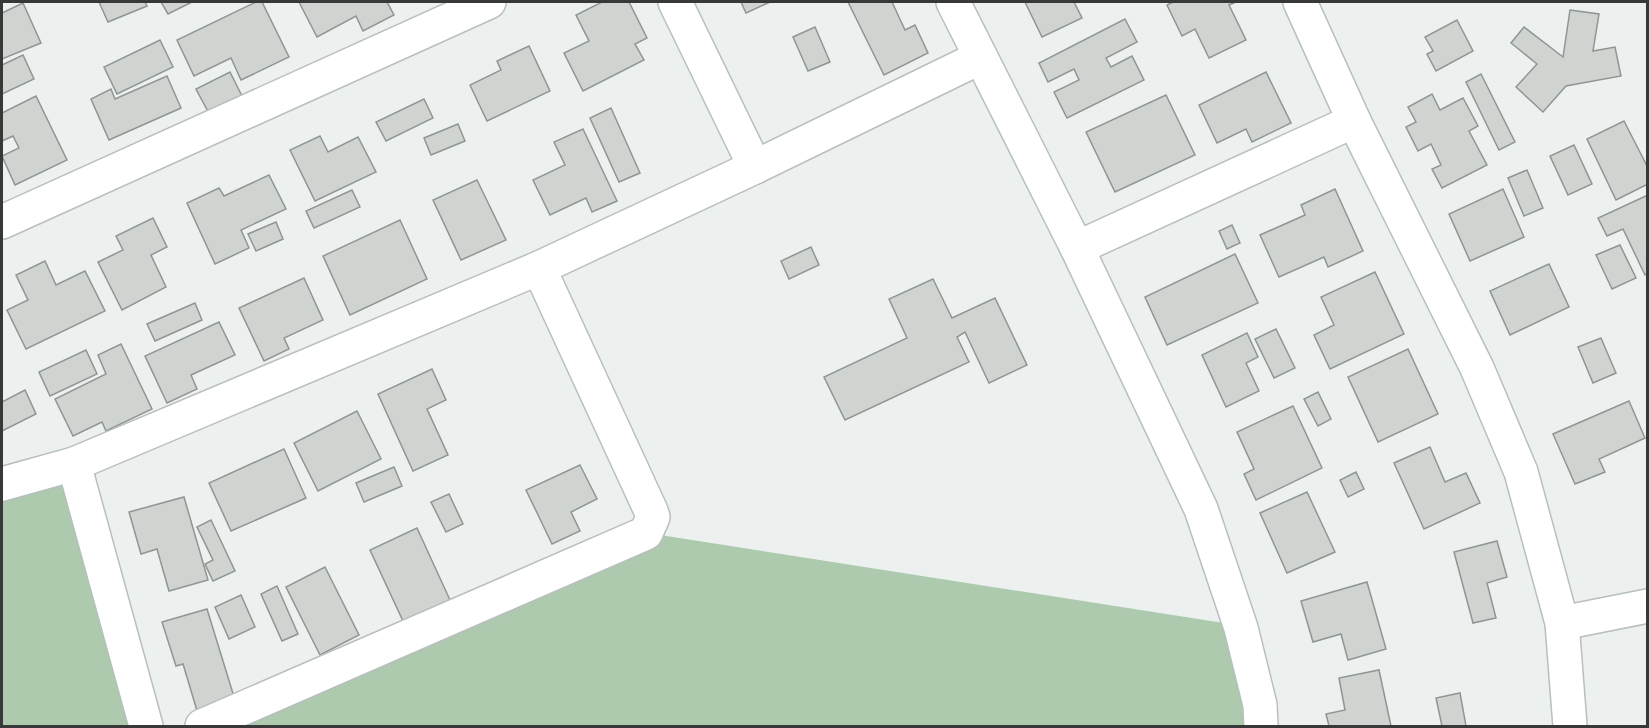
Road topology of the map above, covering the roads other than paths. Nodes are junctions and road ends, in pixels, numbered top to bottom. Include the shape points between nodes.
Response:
1 (489, 2) edge
2 (675, 2) edge
3 (954, 2) edge
4 (1300, 2) edge
5 (979, 58) junction
6 (1354, 121) junction
7 (755, 167) junction
8 (2, 222) edge
9 (1077, 248) junction
10 (539, 268) junction
11 (74, 464) junction
12 (2, 484) edge
13 (1647, 606) edge
14 (1562, 623) junction
15 (146, 726) edge
16 (202, 726) edge
17 (1261, 726) edge
18 (1570, 726) edge

1 - 8 street
2 - 7 street
3 - 5 street
4 - 6 street
5 - 7 street
5 - 9 street
6 - 9 street
6 - 14 street via 1500,418 1521,472
7 - 10 street
9 - 17 street via 1202,509 1240,628 1260,705
10 - 11 street
10 - 16 street via 651,511 653,517 646,533
11 - 12 street
11 - 15 street
13 - 14 street
14 - 18 street

